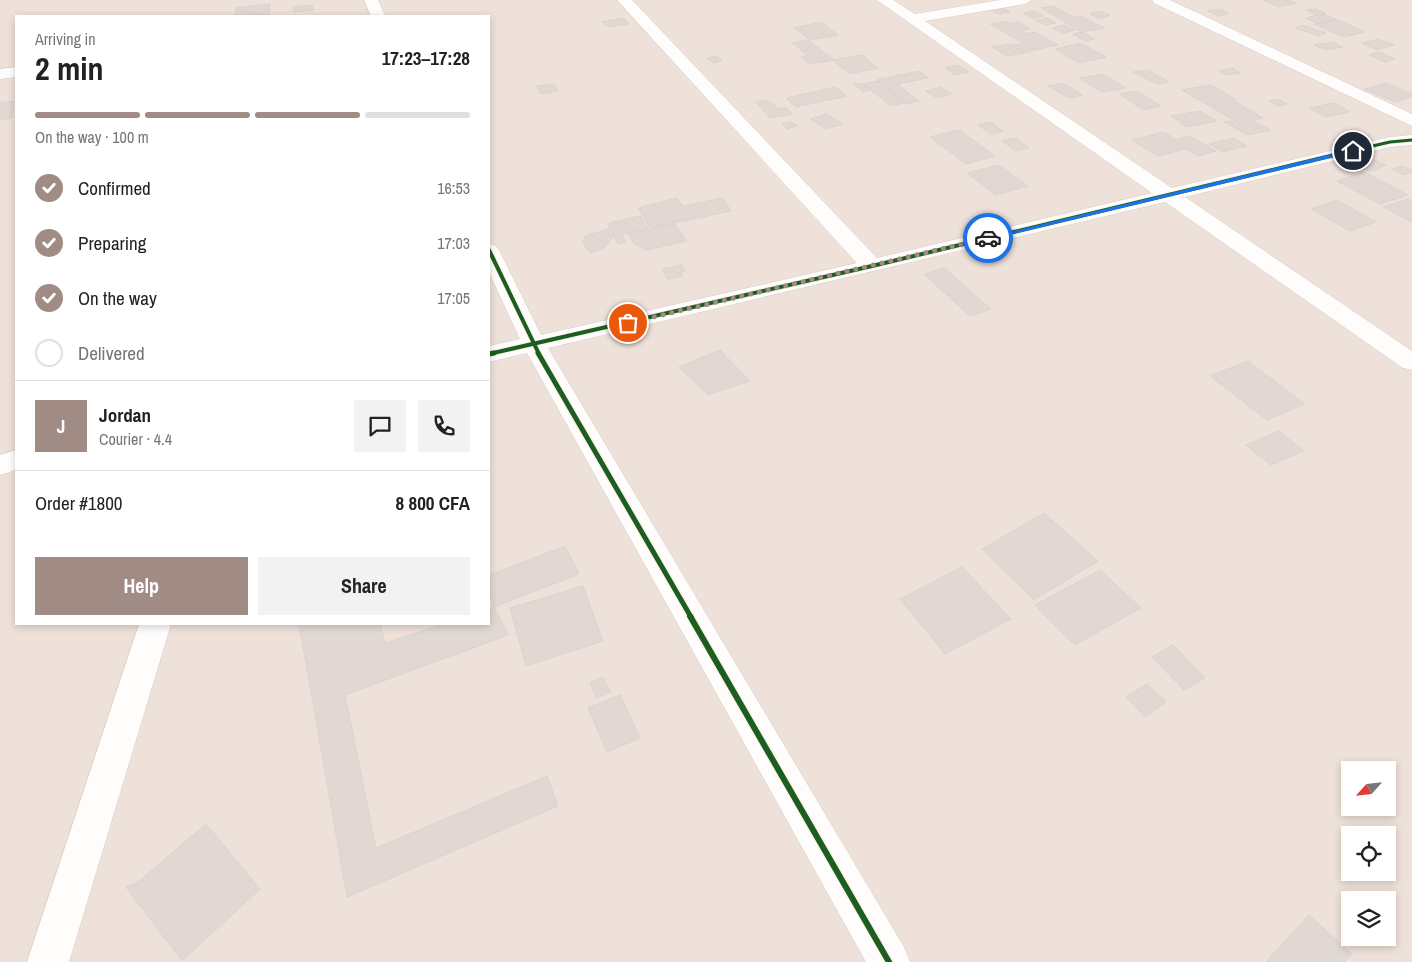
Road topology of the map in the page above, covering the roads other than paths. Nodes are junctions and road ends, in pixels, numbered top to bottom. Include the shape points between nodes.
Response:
1 (370, 0) edge
2 (624, 0) edge
3 (884, 0) edge
4 (1025, 0) edge
5 (1160, 0) edge
6 (378, 15) edge
7 (913, 19) junction
8 (15, 72) edge
9 (0, 74) edge
10 (1412, 121) edge
11 (1412, 140) edge
12 (1168, 194) junction
13 (490, 252) edge
14 (872, 266) junction
15 (534, 345) junction
16 (490, 354) edge
17 (1412, 362) edge
18 (15, 460) edge
19 (0, 465) edge
20 (155, 625) edge
21 (48, 962) edge
22 (889, 962) edge

1 - 6 street
2 - 14 street
3 - 7 street
4 - 7 street
5 - 10 street
7 - 12 street
8 - 9 street
11 - 12 street via 1390,142
12 - 14 street
12 - 17 street
13 - 15 street
14 - 15 street
15 - 16 street
15 - 22 street
18 - 19 street
20 - 21 street

